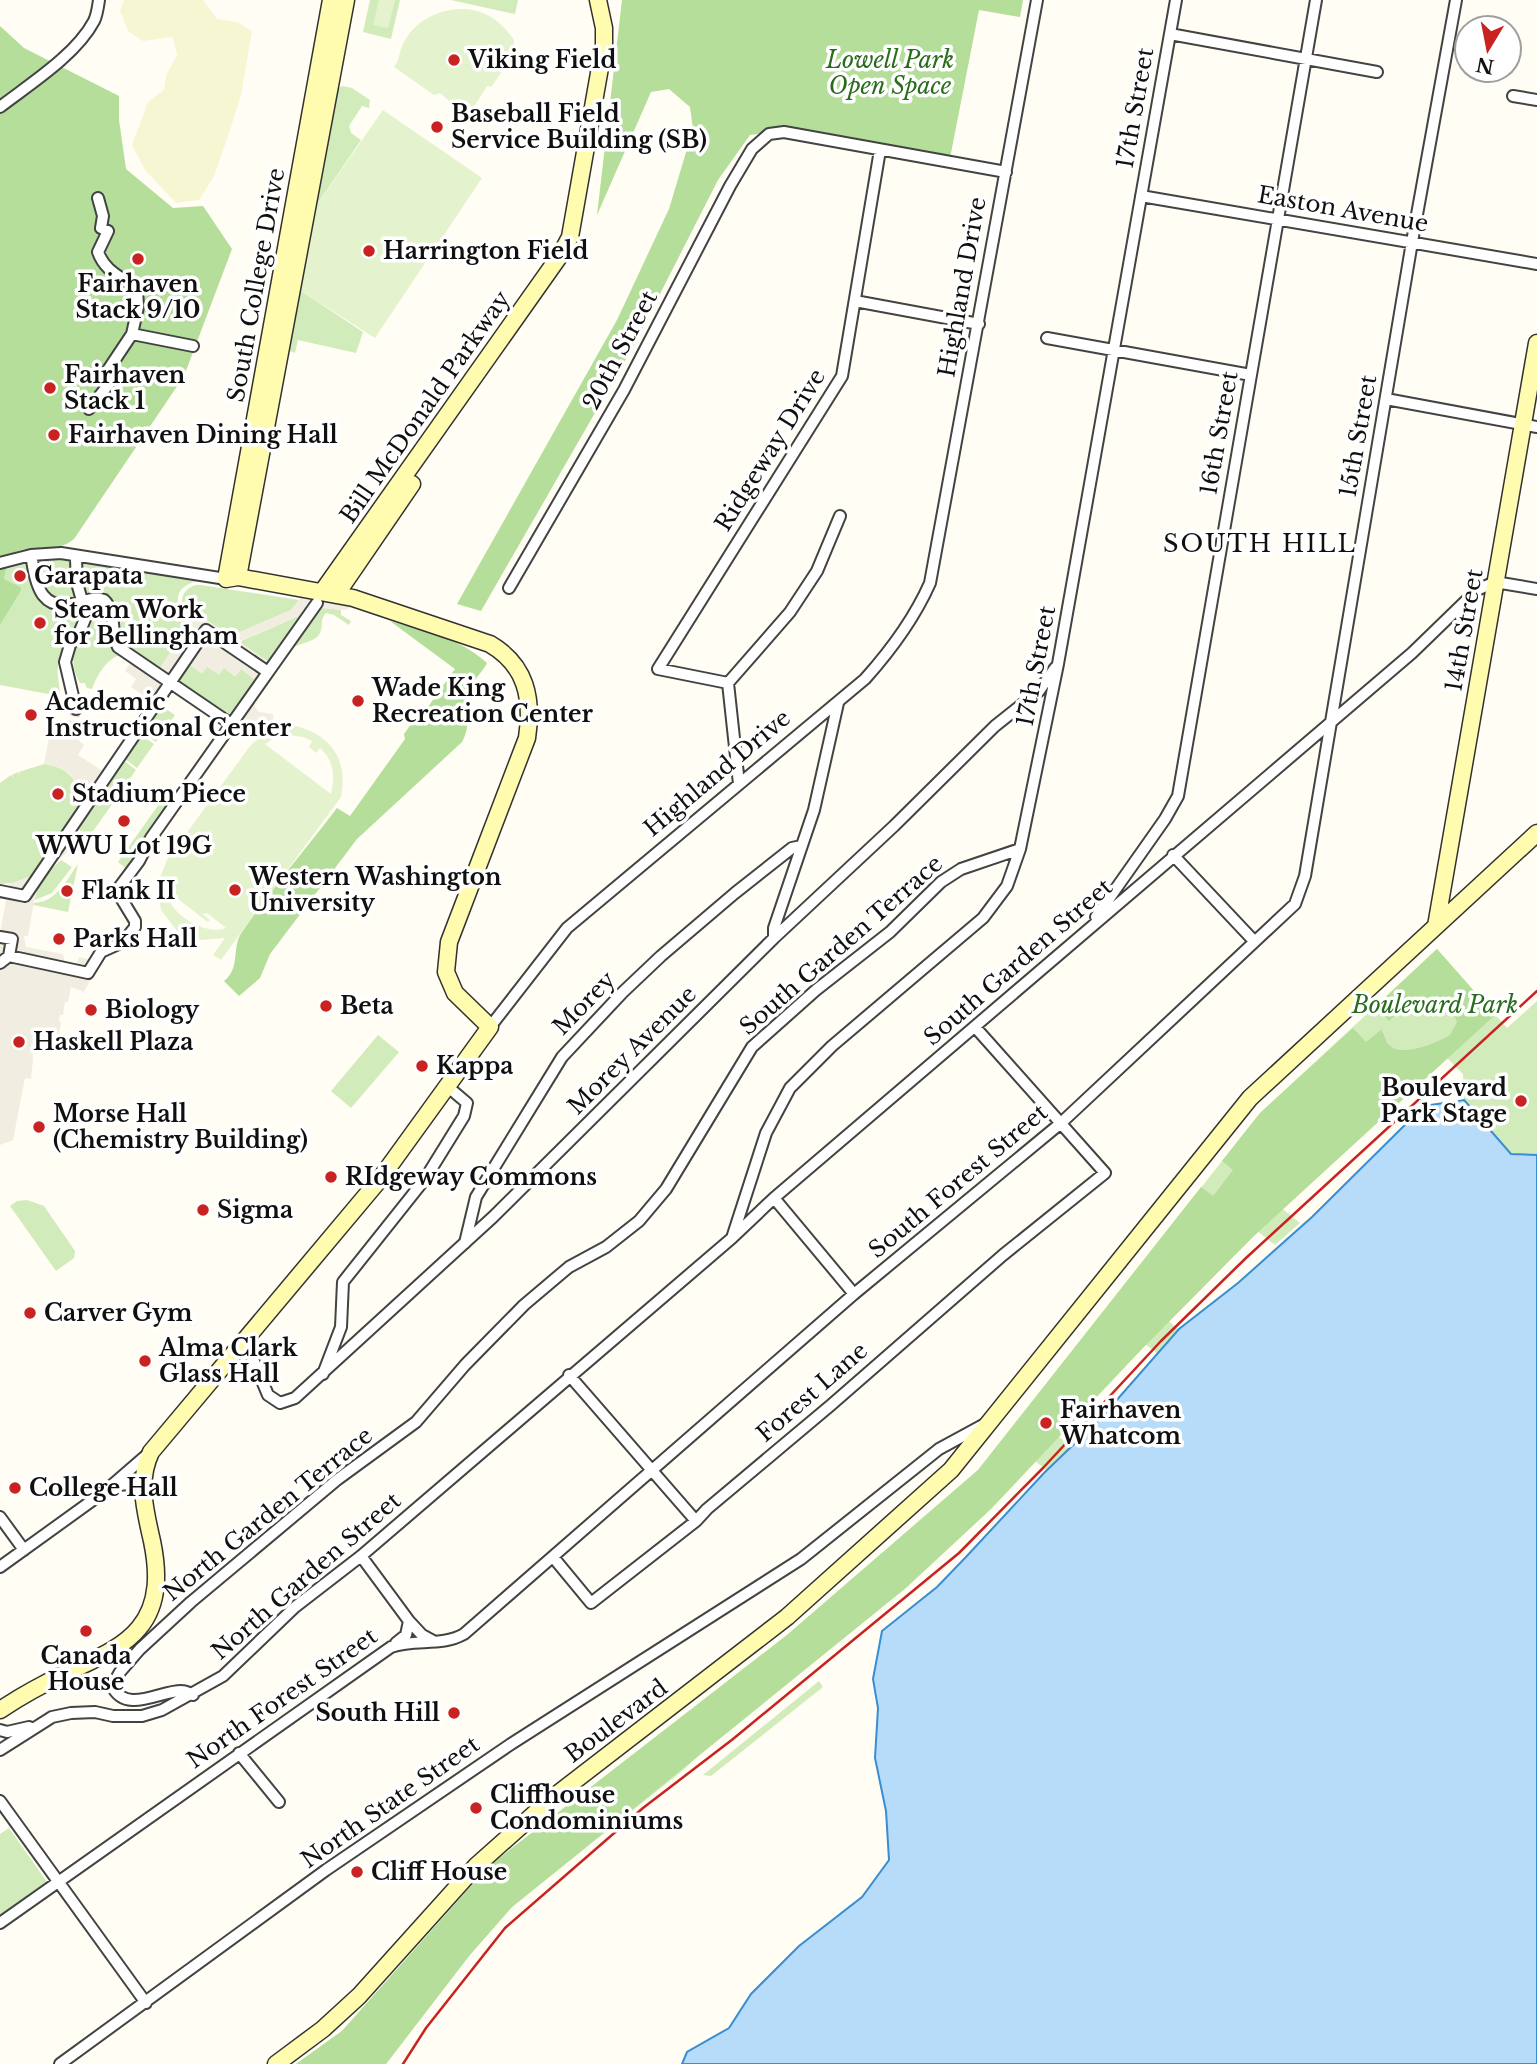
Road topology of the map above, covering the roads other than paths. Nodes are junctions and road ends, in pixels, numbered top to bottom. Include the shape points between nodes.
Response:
1 (99, 0) edge
2 (331, 0) edge
3 (345, 0) edge
4 (598, 0) edge
5 (608, 0) edge
6 (1037, 0) edge
7 (1176, 0) edge
8 (1316, 0) edge
9 (1456, 0) edge
10 (1170, 34) junction
11 (1305, 60) junction
12 (1377, 72) dead end
13 (1513, 96) dead end
14 (1537, 100) edge
15 (0, 107) edge
16 (880, 150) junction
17 (1006, 172) junction
18 (1141, 196) junction
19 (98, 198) dead end
20 (1276, 219) junction
21 (1412, 242) junction
22 (1537, 264) edge
23 (855, 301) junction
24 (979, 324) junction
25 (132, 334) junction
26 (1047, 338) dead end
27 (1537, 343) edge
28 (192, 346) dead end
29 (1115, 351) junction
30 (1251, 375) junction
31 (1386, 399) junction
32 (89, 409) dead end
33 (1530, 425) edge
34 (841, 516) dead end
35 (74, 557) junction
36 (32, 561) dead end
37 (0, 563) edge
38 (232, 578) junction
39 (1495, 582) junction
40 (509, 588) dead end
41 (1537, 589) edge
42 (325, 597) junction
43 (83, 601) junction
44 (1058, 664) junction
45 (268, 672) junction
46 (170, 683) junction
47 (728, 684) junction
48 (838, 703) junction
49 (76, 709) tunnel mouth
50 (231, 724) junction
51 (1330, 724) junction
52 (739, 784) junction
53 (1537, 833) edge
54 (801, 846) junction
55 (1020, 849) junction
56 (1173, 855) junction
57 (0, 891) edge
58 (1283, 915) joint
59 (1436, 926) junction
60 (1087, 930) junction
61 (0, 937) edge
62 (775, 938) junction
63 (1254, 941) junction
64 (5, 960) edge
65 (490, 1027) junction
66 (975, 1027) junction
67 (447, 1086) junction
68 (1061, 1123) junction
69 (774, 1198) junction
70 (732, 1238) junction
71 (465, 1243) junction
72 (854, 1294) junction
73 (516, 1314) joint
74 (244, 1340) junction
75 (323, 1374) junction
76 (569, 1375) junction
77 (990, 1421) junction
78 (151, 1452) junction
79 (653, 1471) junction
80 (110, 1487) junction
81 (144, 1495) junction
82 (0, 1517) edge
83 (696, 1521) junction
84 (24, 1550) junction
85 (361, 1556) junction
86 (553, 1558) junction
87 (0, 1567) edge
88 (409, 1621) junction
89 (436, 1642) junction
90 (391, 1647) junction
91 (193, 1695) junction
92 (0, 1710) edge
93 (35, 1726) junction
94 (0, 1730) edge
95 (0, 1750) edge
96 (239, 1753) junction
97 (0, 1801) edge
98 (279, 1802) dead end
99 (58, 1881) junction
100 (0, 1923) edge
101 (146, 2003) junction
102 (60, 2064) edge
103 (276, 2064) edge

1 - 15 street via 95,20 79,42
2 - 38 street, South College Drive
3 - 38 street, South College Drive
4 - 42 street, Bill McDonald Parkway via 604,45 567,243
5 - 42 street, Bill McDonald Parkway via 613,49 573,251
6 - 17 street, Highland Drive
7 - 10 street, 17th Street
8 - 11 street, 16th Street
9 - 21 street, 15th Street
10 - 11 street
10 - 18 street, 17th Street
11 - 12 street
11 - 20 street, 16th Street
13 - 14 street
16 - 17 street
16 - 23 street, Ridgeway Drive
16 - 40 street, 20th Street via 784,132 769,134 752,149 624,390
17 - 24 street, Highland Drive
18 - 20 street, Easton Avenue
18 - 29 street, 17th Street
19 - 25 street via 101,228 107,231 98,252 102,263 137,289
20 - 21 street, Easton Avenue
20 - 30 street, 16th Street
21 - 22 street, Easton Avenue
21 - 31 street, 15th Street
23 - 24 street
23 - 47 street, Ridgeway Drive via 842,376 659,669
24 - 48 street, Highland Drive via 930,583 884,658
25 - 28 street
25 - 32 street via 108,370 108,384
26 - 29 street
27 - 33 street, 14th Street
29 - 30 street
29 - 44 street, 17th Street
30 - 60 street, 16th Street via 1178,796
31 - 33 street
31 - 51 street, 15th Street
33 - 39 street, 14th Street
34 - 47 street via 817,571 790,612
35 - 37 street via 31,555
35 - 38 street
35 - 43 street
36 - 43 street via 38,587 47,599 61,605
38 - 42 street
39 - 41 street
39 - 51 street, South Garden Street via 1477,590
39 - 59 street, 14th Street
42 - 45 street
42 - 65 street via 490,644 508,656 526,684 529,716 524,749 449,943 446,972 455,993
43 - 46 street via 96,598 107,603 118,647
43 - 49 street via 83,625 65,662
44 - 55 street, 17th Street
44 - 62 street, Morey Avenue via 1039,691 995,726
45 - 46 street via 206,630
45 - 50 street
46 - 50 street
46 - 57 street via 25,895
47 - 52 street
48 - 52 street, Highland Drive
48 - 54 street via 814,810
50 - 64 street via 117,891 135,921 130,936 101,952 88,973
51 - 56 street, South Garden Street
51 - 58 street, 15th Street via 1305,876 1295,904
52 - 65 street, Highland Drive via 567,928
53 - 59 street, Boulevard
54 - 62 street via 774,928
54 - 71 street, Morey via 792,848 661,956 562,1057 476,1197
55 - 70 street, 17th Street via 1007,886 982,918 831,1046 790,1088 766,1133
55 - 73 street, South Garden Terrace via 961,869 941,882 890,932 752,1047 666,1189 639,1221 606,1247 569,1267
56 - 60 street, South Garden Street
56 - 63 street
58 - 63 street, South Forest Street
59 - 77 street, Boulevard via 1250,1098
60 - 66 street, South Garden Street
61 - 64 street via 12,939
62 - 71 street, Morey Avenue
63 - 68 street, South Forest Street
65 - 67 street, Highland Drive
66 - 68 street
66 - 69 street, South Garden Street
67 - 74 street, Highland Drive via 380,1179
67 - 75 street via 467,1103 464,1116 425,1179 343,1282 341,1328
68 - 72 street, South Forest Street
68 - 83 street, Forest Lane via 1105,1173 1003,1255
69 - 70 street, South Garden Street
69 - 72 street
70 - 76 street, South Garden Street
71 - 75 street, Morey Avenue
72 - 79 street, South Forest Street
73 - 91 street, North Garden Terrace via 416,1422 338,1479 191,1602 141,1649 112,1686 116,1695 126,1699 181,1691
74 - 75 street, Morey Avenue via 268,1395 280,1404 295,1398
74 - 78 street, Highland Drive
76 - 79 street
76 - 85 street, North Garden Street
77 - 101 street, North State Street via 939,1449 801,1559 510,1744 326,1870
77 - 103 street, Boulevard via 951,1470 787,1617 551,1799 476,1866 359,1996
78 - 80 street
78 - 81 street via 142,1475
79 - 83 street
79 - 86 street, North Forest Street
80 - 81 street via 132,1484
80 - 84 street
81 - 92 street via 157,1581 139,1628 123,1643
82 - 84 street
83 - 86 street, Forest Lane via 592,1603
84 - 87 street
85 - 88 street
85 - 91 street, North Garden Street via 295,1607 223,1676
86 - 89 street, North Forest Street via 464,1634
88 - 89 street
88 - 90 street via 406,1635
89 - 90 street, North Forest Street
90 - 96 street, North Forest Street
91 - 93 street, North Garden Street via 142,1716 71,1713
93 - 94 street, North Garden Street
93 - 95 street, North Garden Street
96 - 98 street
96 - 99 street, North Forest Street
97 - 99 street
99 - 100 street, North Forest Street
99 - 101 street
101 - 102 street, North State Street

